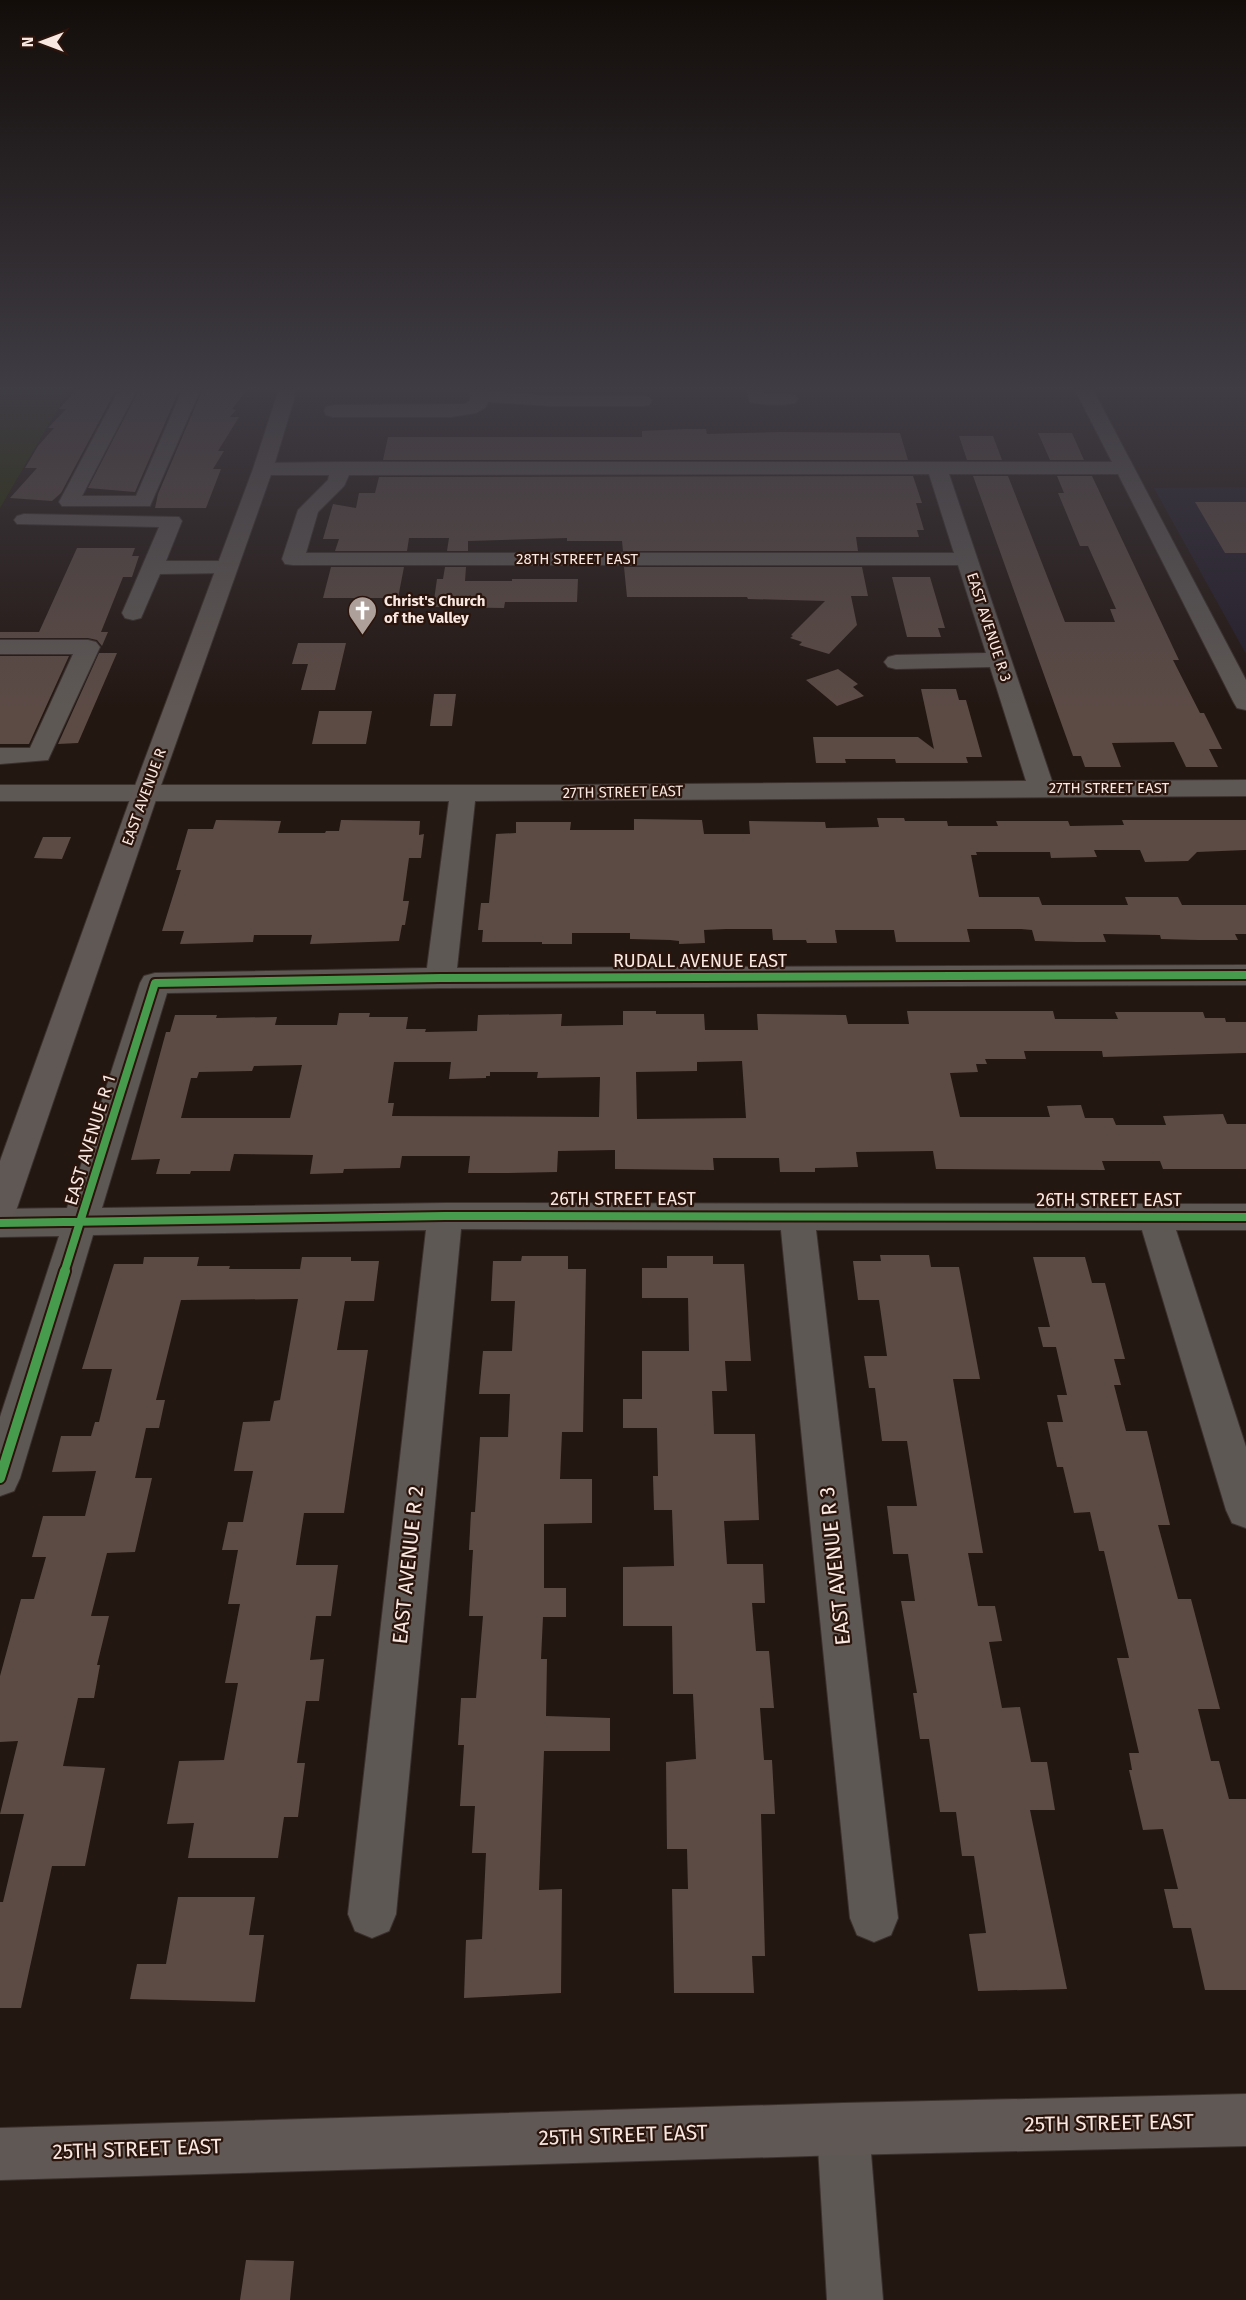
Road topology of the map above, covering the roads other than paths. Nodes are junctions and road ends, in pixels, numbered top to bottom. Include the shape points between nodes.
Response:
1 (74, 493) edge
2 (147, 493) edge
3 (254, 493) edge
4 (325, 493) edge
5 (945, 493) edge
6 (1138, 493) edge
7 (24, 520) dead end
8 (967, 560) junction
9 (154, 567) junction
10 (227, 567) junction
11 (134, 613) dead end
12 (0, 647) edge
13 (999, 660) junction
14 (896, 662) dead end
15 (1246, 703) edge
16 (0, 756) edge
17 (1041, 788) junction
18 (1246, 788) edge
19 (146, 791) junction
20 (0, 793) edge
21 (463, 793) junction
22 (1246, 975) edge
23 (441, 978) junction
24 (155, 983) joint
25 (0, 1208) edge
26 (797, 1215) junction
27 (444, 1216) junction
28 (1155, 1217) junction
29 (1246, 1217) edge
30 (82, 1222) junction
31 (0, 1223) edge
32 (0, 1478) edge
33 (1246, 1510) edge
34 (372, 1914) dead end
35 (874, 1918) dead end
36 (1246, 2120) edge
37 (843, 2129) junction
38 (0, 2154) edge
39 (855, 2300) edge

1 - 2 street via 69,502 143,502
3 - 10 main road, EAST AVENUE R
4 - 8 street, 28TH STREET EAST via 308,510 293,559
5 - 8 street, EAST AVENUE R 3
6 - 15 street
7 - 9 street via 172,521
8 - 13 street, EAST AVENUE R 3
9 - 10 street
9 - 11 street
10 - 19 main road, EAST AVENUE R
12 - 16 street via 88,646 39,755
13 - 14 street
13 - 17 street, EAST AVENUE R 3
17 - 18 street, 27TH STREET EAST
17 - 21 street, 27TH STREET EAST
19 - 20 street, 27TH STREET EAST
19 - 21 street, 27TH STREET EAST
19 - 25 main road, EAST AVENUE R
21 - 23 street
22 - 23 street, RUDALL AVENUE EAST
23 - 24 street, RUDALL AVENUE EAST
24 - 30 street, EAST AVENUE R 1
26 - 27 street, 26TH STREET EAST
26 - 28 street, 26TH STREET EAST
26 - 35 street, EAST AVENUE R 3
27 - 30 street, 26TH STREET EAST
27 - 34 street, EAST AVENUE R 2
28 - 29 street, 26TH STREET EAST
28 - 33 street
30 - 31 street, 26TH STREET EAST
30 - 32 street, EAST AVENUE R 1
36 - 37 main road, 25TH STREET EAST
37 - 38 main road, 25TH STREET EAST
37 - 39 street

